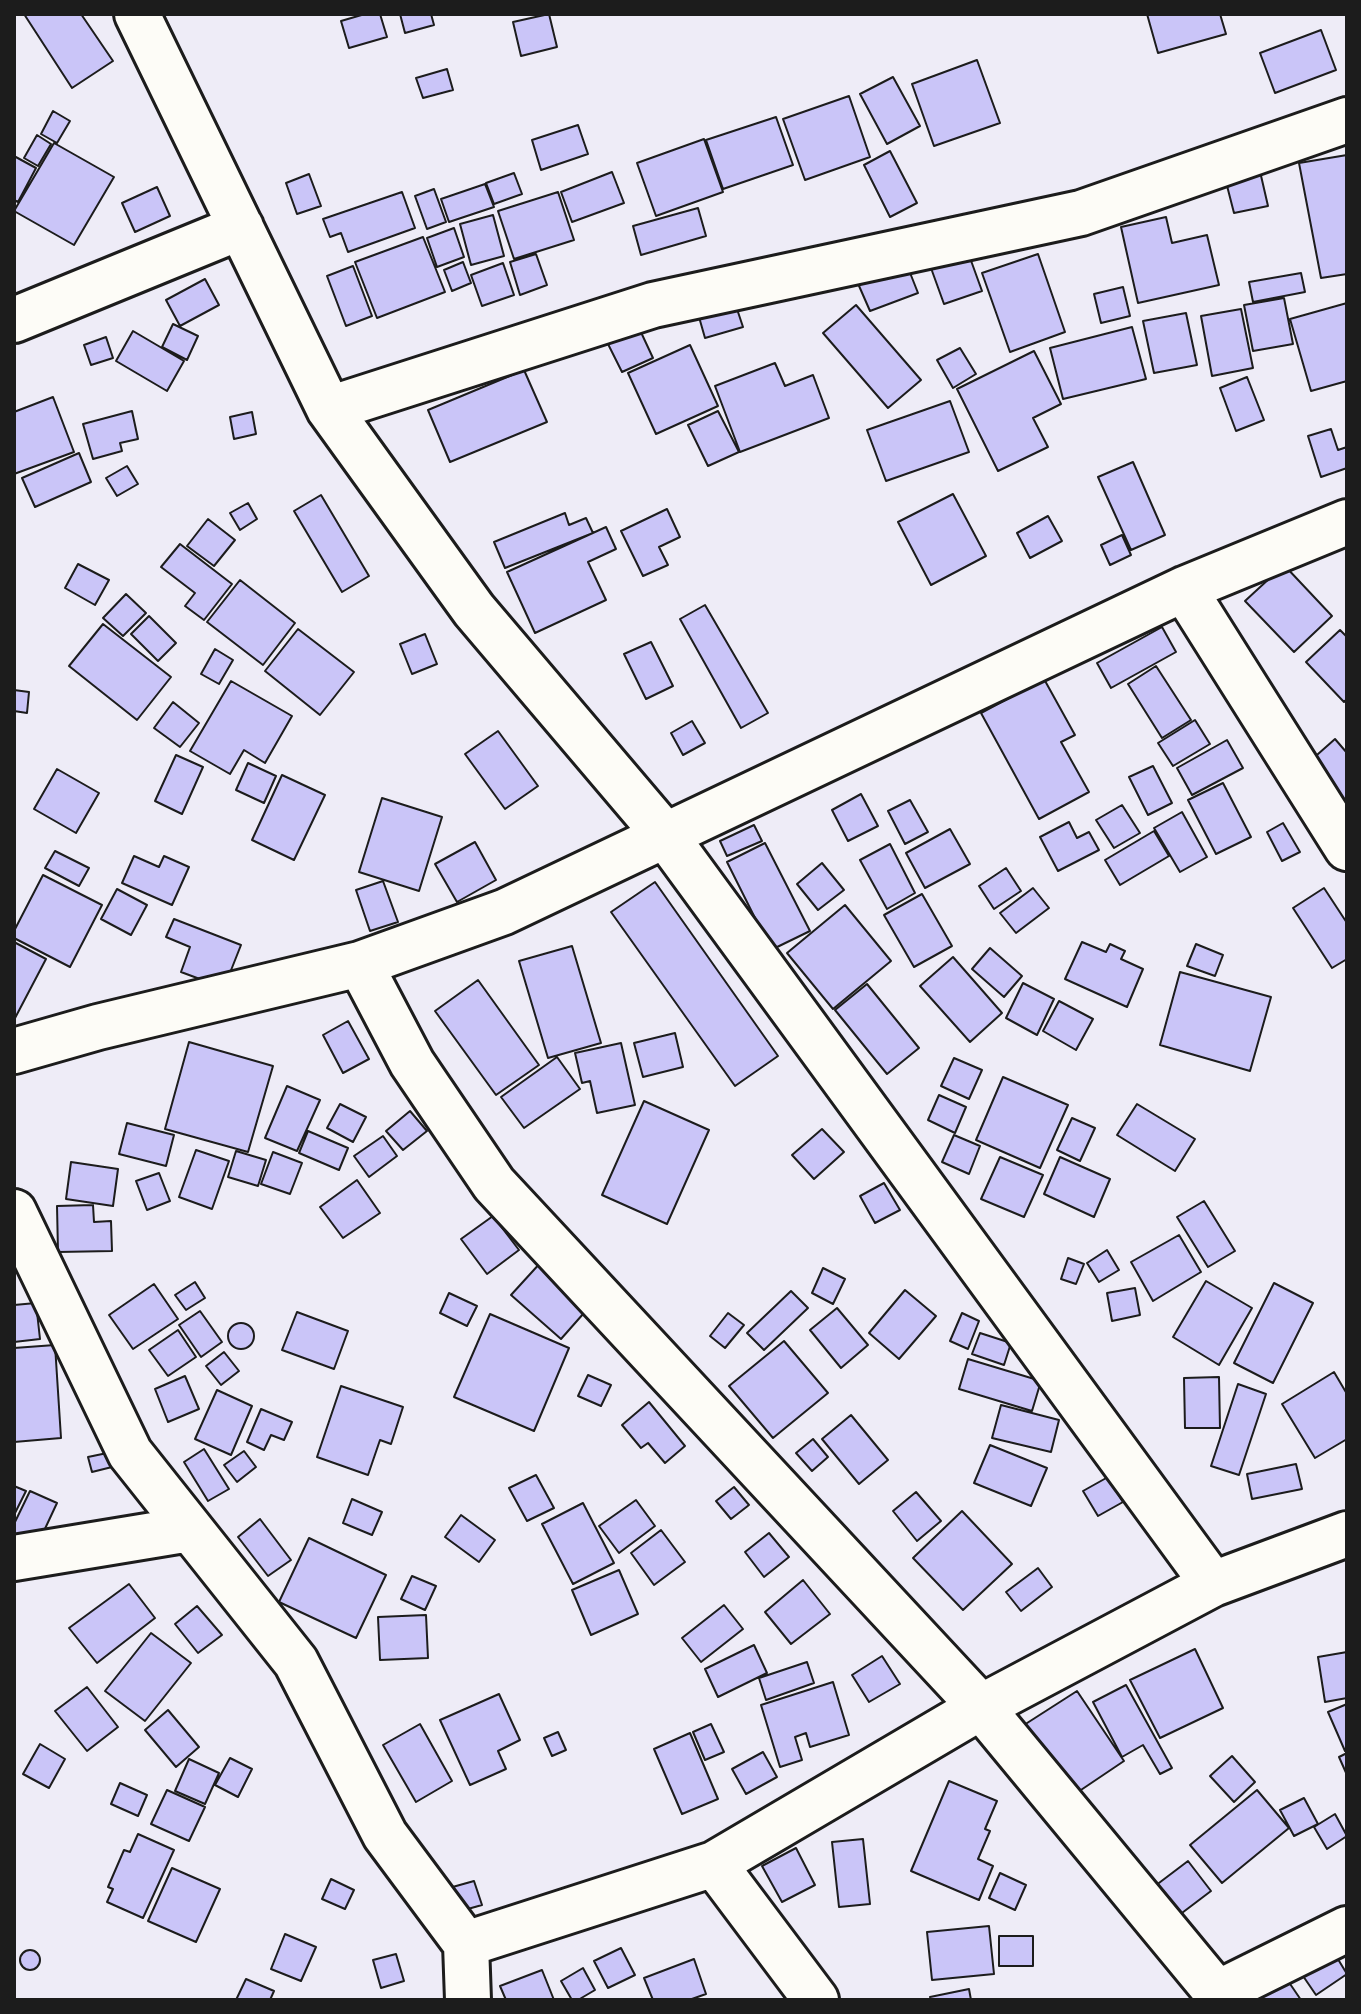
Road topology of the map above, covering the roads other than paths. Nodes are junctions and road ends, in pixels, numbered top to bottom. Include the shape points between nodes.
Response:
1 (137, 14) edge
2 (1347, 120) edge
3 (241, 227) junction
4 (14, 320) edge
5 (329, 409) junction
6 (1347, 522) edge
7 (1184, 589) junction
8 (665, 835) junction
9 (1347, 848) edge
10 (360, 964) junction
11 (14, 1051) edge
12 (14, 1212) edge
13 (190, 1529) junction
14 (1347, 1534) edge
15 (14, 1558) edge
16 (1213, 1584) junction
17 (981, 1707) junction
18 (714, 1864) junction
19 (1347, 1929) edge
20 (466, 1944) junction
21 (1220, 1997) edge
22 (468, 2000) edge
23 (816, 2000) edge

1 - 3 street
2 - 5 street via 1081,213 653,305
3 - 4 street
3 - 5 street
5 - 8 street via 474,610
6 - 7 street
7 - 8 street
7 - 9 street
8 - 10 street via 504,912
8 - 16 street
10 - 11 street
10 - 17 street via 412,1063 494,1184
12 - 13 street via 130,1453
13 - 15 street
13 - 20 street via 296,1662 385,1835
14 - 16 street
16 - 17 street
17 - 18 street
17 - 21 street
18 - 20 street
18 - 23 street
19 - 21 street
20 - 22 street

